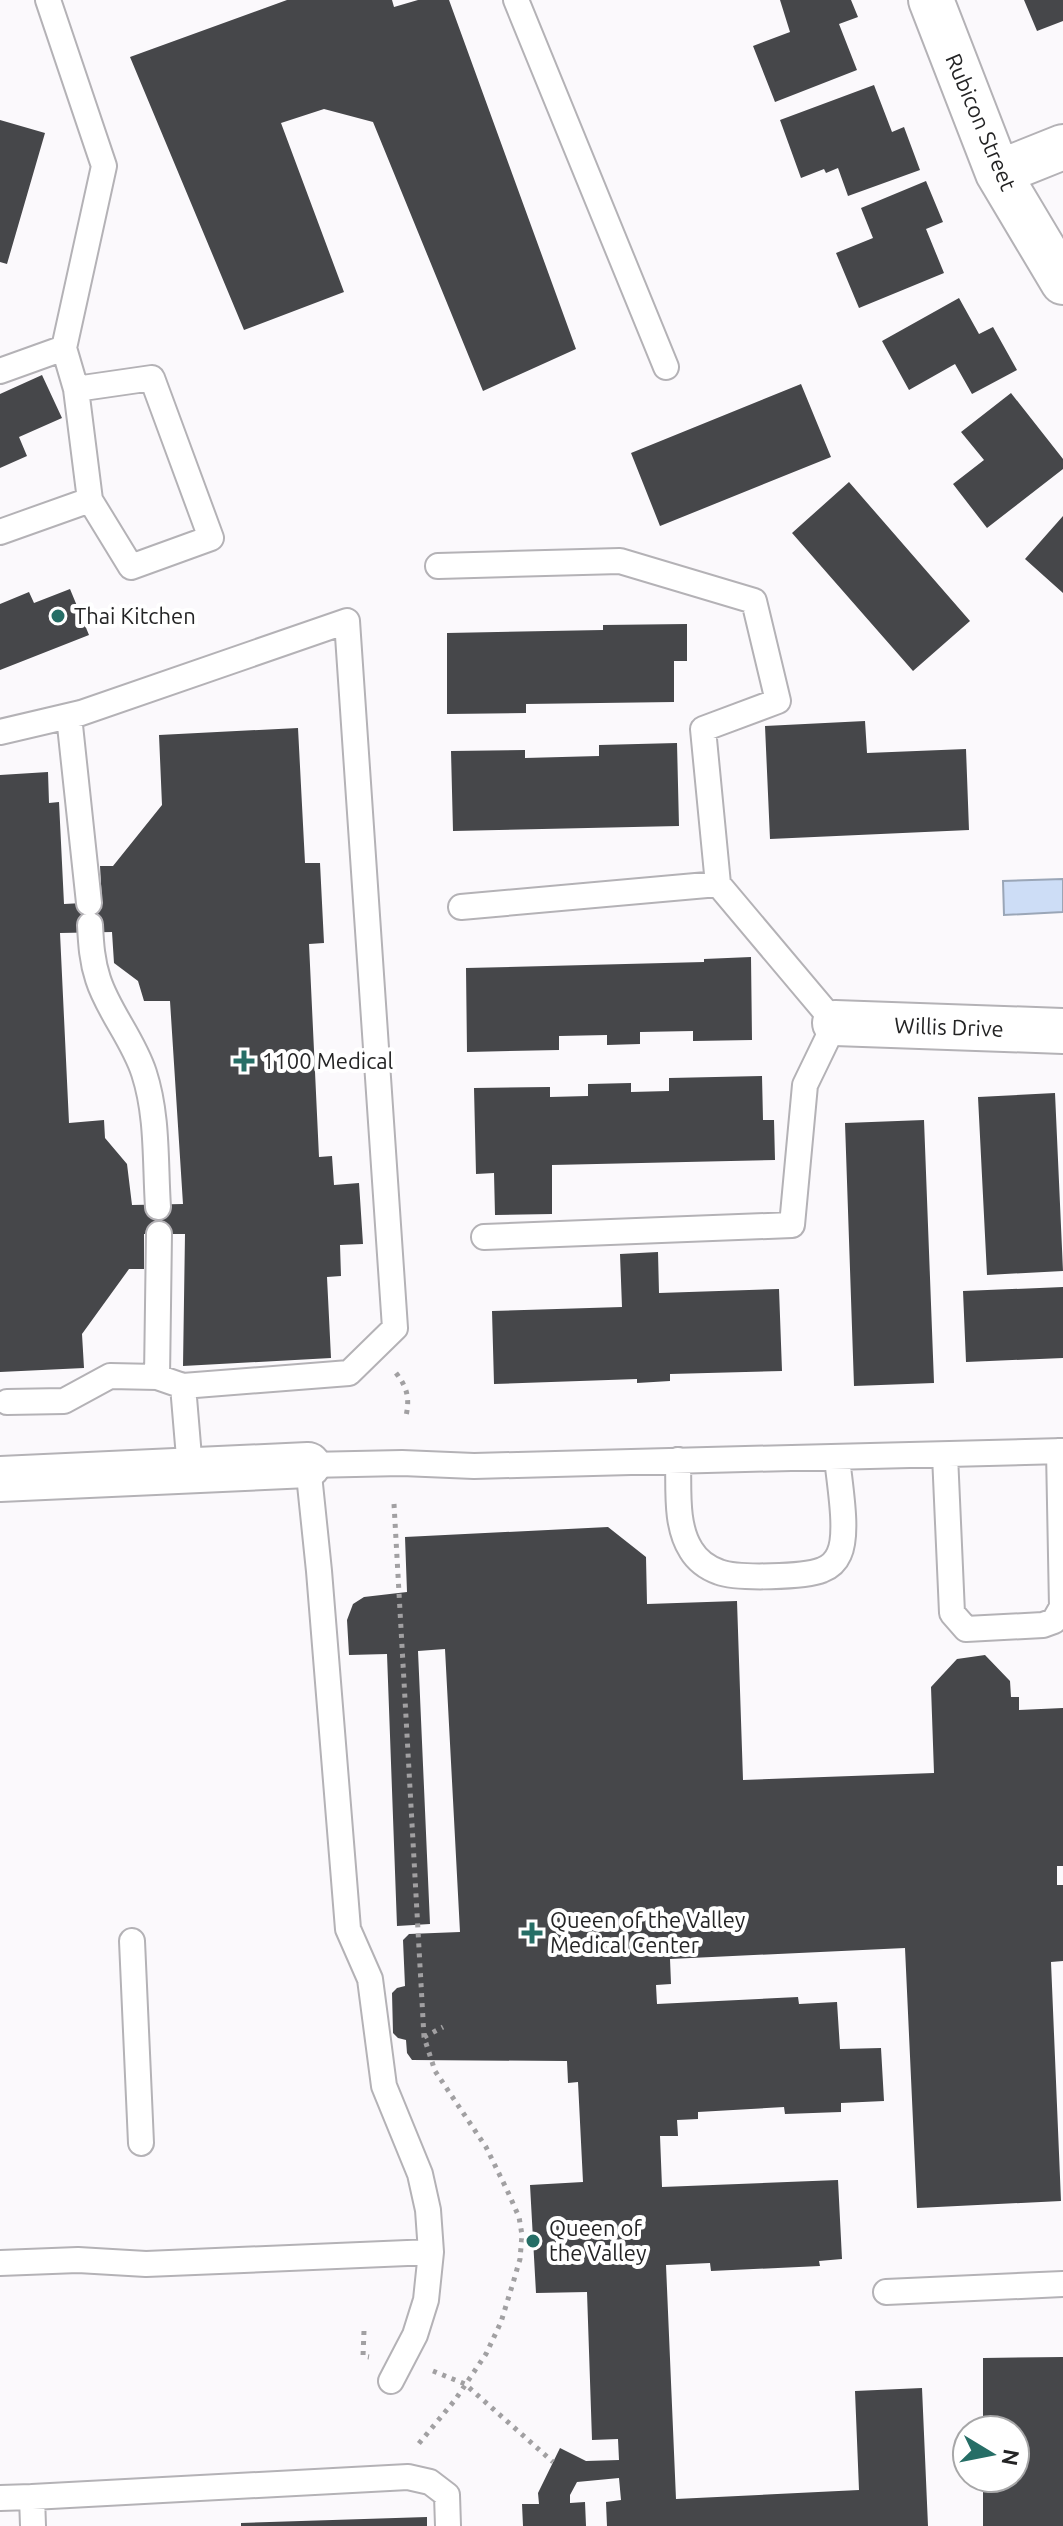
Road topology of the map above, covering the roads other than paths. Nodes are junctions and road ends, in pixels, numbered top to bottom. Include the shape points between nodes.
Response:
1 (48, 0) edge
2 (516, 0) edge
3 (931, 0) edge
4 (1063, 147) edge
5 (998, 173) junction
6 (1063, 282) edge
7 (64, 348) junction
8 (666, 367) dead end
9 (0, 371) edge
10 (76, 389) junction
11 (90, 500) junction
12 (0, 532) edge
13 (438, 566) dead end
14 (69, 716) junction
15 (0, 732) edge
16 (718, 884) junction
17 (461, 907) dead end
18 (835, 1023) junction
19 (1063, 1031) edge
20 (158, 1207) dead end
21 (159, 1234) dead end
22 (484, 1237) dead end
23 (157, 1377) junction
24 (183, 1386) junction
25 (7, 1402) dead end
26 (1061, 1451) edge
27 (945, 1455) junction
28 (837, 1457) junction
29 (678, 1460) junction
30 (308, 1465) junction
31 (190, 1469) junction
32 (0, 1479) edge
33 (132, 1941) dead end
34 (141, 2143) dead end
35 (431, 2252) junction
36 (0, 2263) edge
37 (1063, 2284) edge
38 (886, 2292) dead end
39 (391, 2381) dead end
40 (32, 2497) junction
41 (0, 2498) edge
42 (33, 2526) edge
43 (448, 2526) edge

1 - 7 lane via 104,166
2 - 8 lane
3 - 5 street, Rubicon Street
4 - 5 street
5 - 6 street, Rubicon Street
7 - 9 lane
7 - 10 lane
10 - 11 lane
10 - 11 lane via 152,378 211,538 131,567
11 - 12 lane
13 - 16 lane via 620,561 754,601 778,701 703,729
14 - 15 lane
14 - 20 lane via 91,949 98,981 125,1029 154,1105
14 - 24 lane via 347,621 395,1328 349,1373
16 - 17 lane
16 - 18 lane
18 - 19 street, Willis Drive
18 - 22 lane via 805,1085 792,1225
21 - 23 lane
23 - 24 lane
23 - 25 lane via 110,1376 64,1401
24 - 31 lane
26 - 27 lane
26 - 27 lane via 1062,1607 1054,1621 1043,1625 966,1629 952,1613
27 - 28 lane
28 - 29 lane
28 - 29 lane via 843,1543 834,1563 810,1573 745,1576 721,1573 692,1551 680,1516
29 - 30 lane
30 - 31 street
30 - 35 lane via 348,1929 370,1979 384,2086 420,2174
31 - 32 street
33 - 34 lane
35 - 36 lane via 146,2264
35 - 39 lane via 419,2323
37 - 38 lane
40 - 41 lane
40 - 42 lane
40 - 43 lane via 408,2477 430,2482 447,2495

